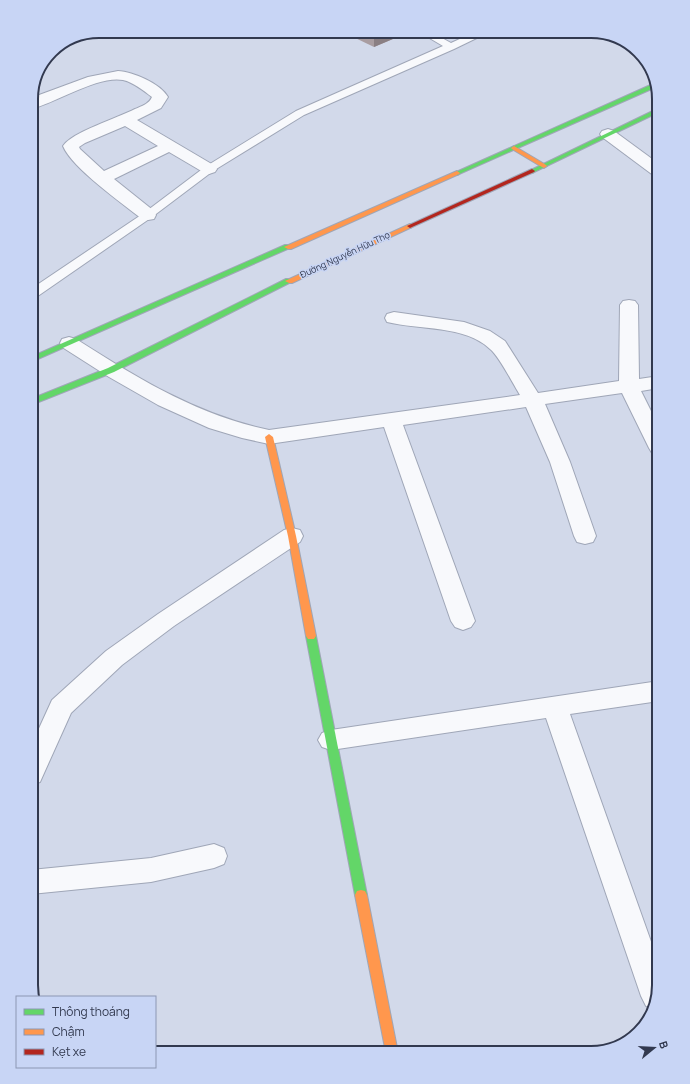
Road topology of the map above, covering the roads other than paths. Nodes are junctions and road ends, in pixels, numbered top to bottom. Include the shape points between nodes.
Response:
1 (435, 38) edge
2 (471, 38) edge
3 (451, 47) junction
4 (650, 87) edge
5 (38, 101) edge
6 (652, 113) edge
7 (133, 124) junction
8 (608, 134) junction
9 (170, 146) junction
10 (514, 148) junction
11 (544, 166) junction
12 (652, 167) edge
13 (209, 169) junction
14 (103, 178) junction
15 (148, 215) junction
16 (38, 290) edge
17 (629, 305) dead end
18 (394, 318) dead end
19 (69, 343) junction
20 (38, 357) edge
21 (111, 370) junction
22 (652, 383) edge
23 (629, 387) junction
24 (38, 399) edge
25 (533, 400) junction
26 (391, 419) junction
27 (652, 434) edge
28 (269, 437) junction
29 (292, 536) junction
30 (585, 536) dead end
31 (463, 621) dead end
32 (652, 692) edge
33 (555, 707) junction
34 (331, 740) junction
35 (38, 758) edge
36 (214, 856) dead end
37 (38, 881) edge
38 (652, 985) edge
39 (391, 1046) edge

1 - 3 lane
2 - 3 lane
3 - 13 lane via 300,113
4 - 10 main road
5 - 7 street via 106,77 125,76 160,97 156,105
6 - 8 main road, Đường Nguyễn Hữu Thọ
7 - 9 street
7 - 14 street via 77,156
8 - 11 main road, Đường Nguyễn Hữu Thọ
8 - 12 street
9 - 13 street
9 - 14 street
10 - 11 main road
10 - 19 main road
11 - 21 main road, Đường Nguyễn Hữu Thọ via 313,269
13 - 15 lane
14 - 15 street
15 - 16 lane
17 - 23 street
18 - 25 street via 464,328 492,340 498,345
19 - 20 main road
19 - 21 street
21 - 24 main road, Đường Nguyễn Hữu Thọ
21 - 28 street via 203,419
22 - 23 street
23 - 25 street
23 - 27 street
25 - 26 street
25 - 30 street via 560,462
26 - 28 street
26 - 31 street
28 - 29 main road
29 - 34 main road
29 - 35 street via 166,620 108,663 61,707
32 - 33 street
33 - 34 street
33 - 38 street
34 - 39 main road
36 - 37 street via 151,870

